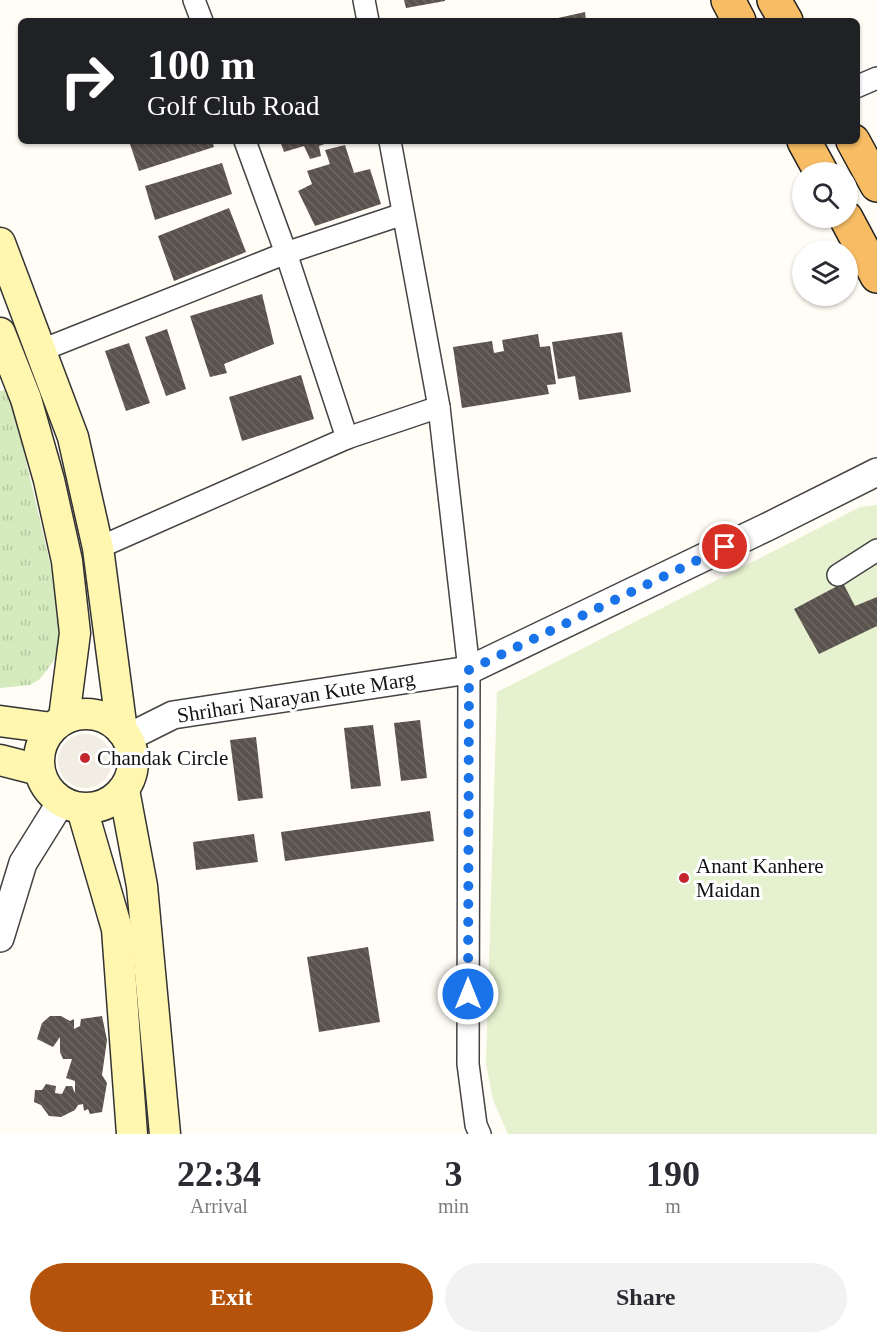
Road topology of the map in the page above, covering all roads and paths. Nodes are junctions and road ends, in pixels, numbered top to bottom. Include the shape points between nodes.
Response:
1 (194, 0) edge
2 (364, 0) edge
3 (728, 0) edge
4 (774, 0) edge
5 (201, 18) edge
6 (367, 18) edge
7 (737, 18) edge
8 (784, 18) edge
9 (877, 78) edge
10 (860, 85) edge
11 (246, 144) edge
12 (391, 144) edge
13 (806, 144) edge
14 (855, 144) edge
15 (816, 162) edge
16 (877, 185) edge
17 (403, 214) junction
18 (851, 228) edge
19 (0, 243) edge
20 (286, 253) junction
21 (877, 276) edge
22 (0, 333) edge
23 (42, 350) junction
24 (439, 407) junction
25 (347, 438) junction
26 (877, 472) edge
27 (98, 548) junction
28 (877, 550) edge
29 (838, 575) dead end
30 (469, 670) junction
31 (0, 721) edge
32 (58, 723) junction
33 (125, 735) junction
34 (0, 760) edge
35 (39, 770) junction
36 (124, 790) junction
37 (72, 806) junction
38 (0, 938) edge
39 (132, 1134) edge
40 (165, 1134) edge
41 (480, 1134) edge

1 - 5 street
2 - 6 street
3 - 7 highway
4 - 8 highway
9 - 10 street
11 - 20 street
12 - 17 street
13 - 15 highway
14 - 16 highway
17 - 20 street
17 - 24 street
18 - 21 highway
19 - 23 main road
20 - 23 street
20 - 25 street
22 - 32 main road via 26,399 68,561 75,633
23 - 27 main road via 73,437
24 - 25 street
24 - 30 street
25 - 27 street
26 - 30 street, Shrihari Narayan Kute Marg
27 - 33 main road
28 - 29 street
30 - 33 street, Shrihari Narayan Kute Marg via 173,715
30 - 41 street via 468,1064
31 - 32 main road
32 - 33 main road via 80,714 95,715 110,720
32 - 35 main road via 42,741
33 - 36 main road via 133,765
34 - 35 main road
35 - 37 main road via 52,795
36 - 37 main road via 98,808
36 - 40 main road via 142,886
37 - 38 street via 23,863
37 - 39 main road via 117,929

